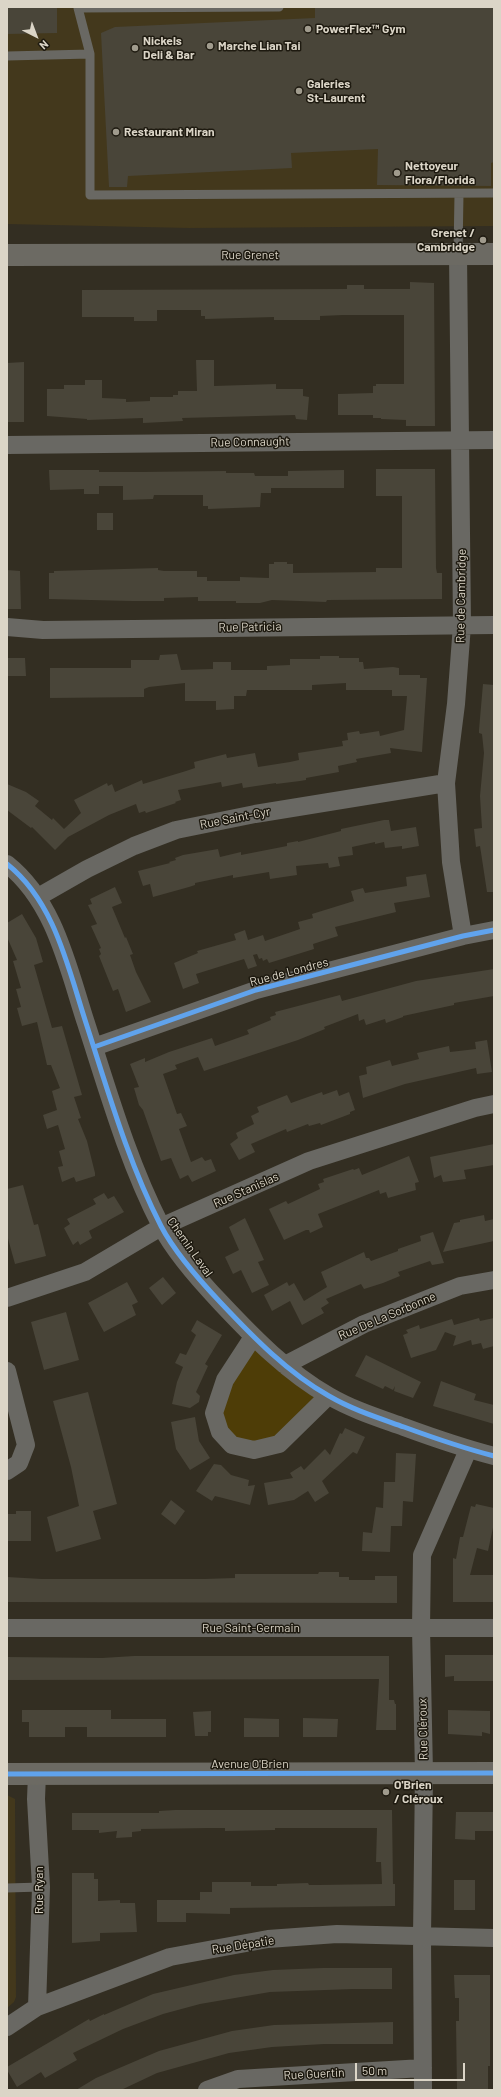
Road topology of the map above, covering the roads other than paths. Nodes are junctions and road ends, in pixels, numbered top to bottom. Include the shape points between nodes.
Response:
1 (78, 7) edge
2 (279, 7) edge
3 (90, 54) junction
4 (7, 56) edge
5 (494, 193) edge
6 (459, 194) junction
7 (458, 254) junction
8 (494, 254) edge
9 (7, 255) edge
10 (460, 440) junction
11 (494, 440) edge
12 (7, 445) edge
13 (462, 625) junction
14 (494, 625) edge
15 (7, 627) edge
16 (446, 783) junction
17 (7, 864) edge
18 (38, 898) junction
19 (494, 930) edge
20 (463, 936) junction
21 (94, 1047) junction
22 (494, 1104) edge
23 (161, 1228) junction
24 (494, 1280) edge
25 (7, 1298) edge
26 (253, 1337) junction
27 (285, 1365) junction
28 (7, 1371) edge
29 (328, 1396) junction
30 (468, 1450) junction
31 (494, 1456) edge
32 (7, 1472) edge
33 (7, 1628) edge
34 (421, 1628) junction
35 (494, 1628) edge
36 (424, 1773) junction
37 (494, 1773) edge
38 (7, 1774) edge
39 (37, 1774) junction
40 (7, 1888) edge
41 (40, 1888) junction
42 (422, 1937) junction
43 (494, 1938) edge
44 (37, 2007) junction
45 (7, 2027) edge
46 (423, 2068) junction
47 (207, 2090) edge
48 (423, 2090) edge

1 - 2 lane
1 - 3 lane
3 - 4 lane
3 - 6 lane via 90,195
5 - 6 lane
6 - 7 lane
7 - 8 street, Rue Grenet
7 - 9 street, Rue Grenet
7 - 10 street, Rue de Cambridge
10 - 11 street, Rue Connaught
10 - 12 street, Rue Connaught
10 - 13 street, Rue de Cambridge
13 - 14 street, Rue Patricia
13 - 15 street, Rue Patricia via 43,630
13 - 16 street, Rue de Cambridge
16 - 18 street, Rue Saint-Cyr via 255,814 176,830 134,846
16 - 20 street, Rue de Cambridge via 451,862
17 - 18 street, Chemin Laval
18 - 21 street, Chemin Laval via 58,936
19 - 20 street, Rue de Londres
20 - 21 street, Rue de Londres via 256,990
21 - 23 street, Chemin Laval via 131,1157
22 - 23 street, Rue Stanislas via 309,1161
23 - 25 street, Rue Stanislas via 85,1272
23 - 26 street, Chemin Laval via 200,1281
24 - 27 street, Rue De La Sorbonne via 460,1286 364,1324
26 - 27 street, Chemin Laval
26 - 29 street via 225,1380 214,1413 220,1432 232,1445 254,1450 279,1444
27 - 29 street, Chemin Laval
28 - 32 street via 26,1445 19,1463
29 - 30 street, Chemin Laval via 364,1413
30 - 31 street, Chemin Laval
30 - 34 street, Rue Cléroux via 422,1555
33 - 34 street, Rue Saint-Germain
34 - 35 street, Rue Saint-Germain
34 - 36 street, Rue Cléroux
36 - 37 street, Avenue O'Brien
36 - 39 street, Avenue O'Brien
36 - 42 street, Rue Cléroux
38 - 39 street, Avenue O'Brien
39 - 41 street, Rue Ryan
40 - 41 lane
41 - 44 street, Rue Ryan
42 - 43 street, Rue Dépatie
42 - 44 street, Rue Dépatie via 337,1934 268,1939 170,1957
42 - 46 street, Rue Cléroux
44 - 45 street, Rue Dépatie
46 - 47 street, Rue Guertin via 238,2079
46 - 48 street, Rue Cléroux

